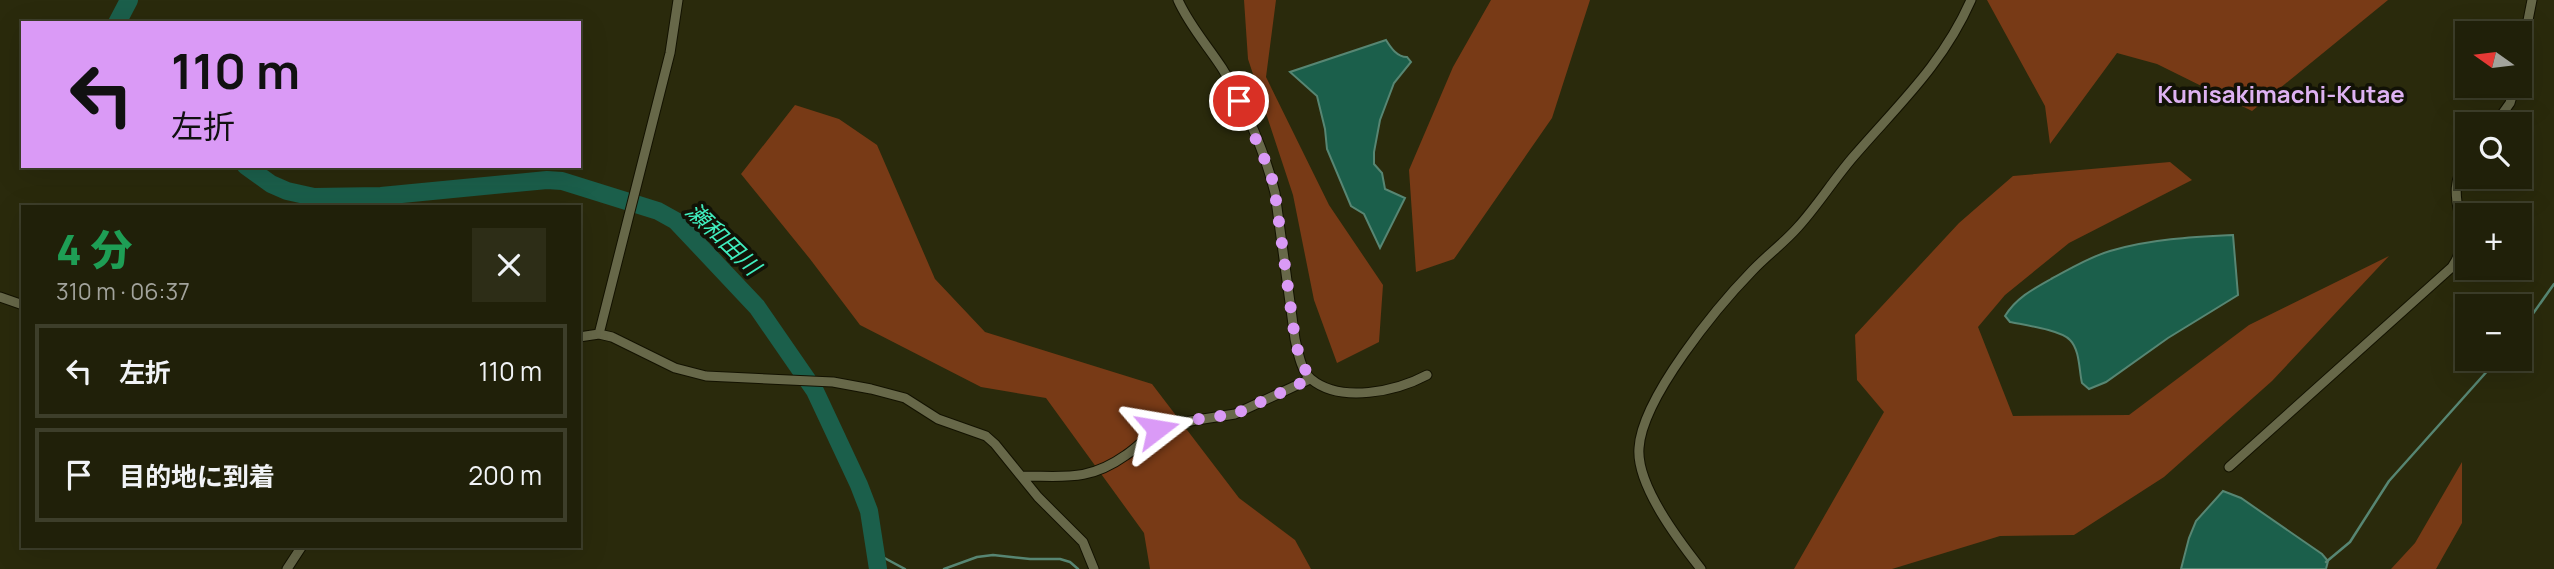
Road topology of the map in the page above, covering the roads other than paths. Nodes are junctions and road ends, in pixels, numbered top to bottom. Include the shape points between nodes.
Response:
1 (678, 0) edge
2 (1178, 0) edge
3 (1970, 0) edge
4 (2532, 0) edge
5 (2528, 21) edge
6 (2455, 184) edge
7 (0, 297) edge
8 (21, 304) edge
9 (599, 334) junction
10 (581, 337) edge
11 (1427, 375) dead end
12 (1310, 379) junction
13 (2229, 467) dead end
14 (1021, 476) junction
15 (301, 548) edge
16 (287, 569) edge
17 (1094, 569) edge
18 (1701, 569) edge

1 - 9 street via 670,53
2 - 12 street via 1233,86 1271,174 1295,339
3 - 18 street via 1938,60 1798,227 1738,285 1705,325 1649,414 1639,447 1643,473 1654,498
4 - 5 street
6 - 13 street via 2463,236 2452,267
7 - 8 street
9 - 10 street
9 - 14 street via 696,374 833,382 897,395 943,421 986,436
11 - 12 street via 1409,385 1360,393
12 - 14 street via 1235,414 1165,425 1115,463 1090,475
14 - 17 street via 1083,542
15 - 16 street

